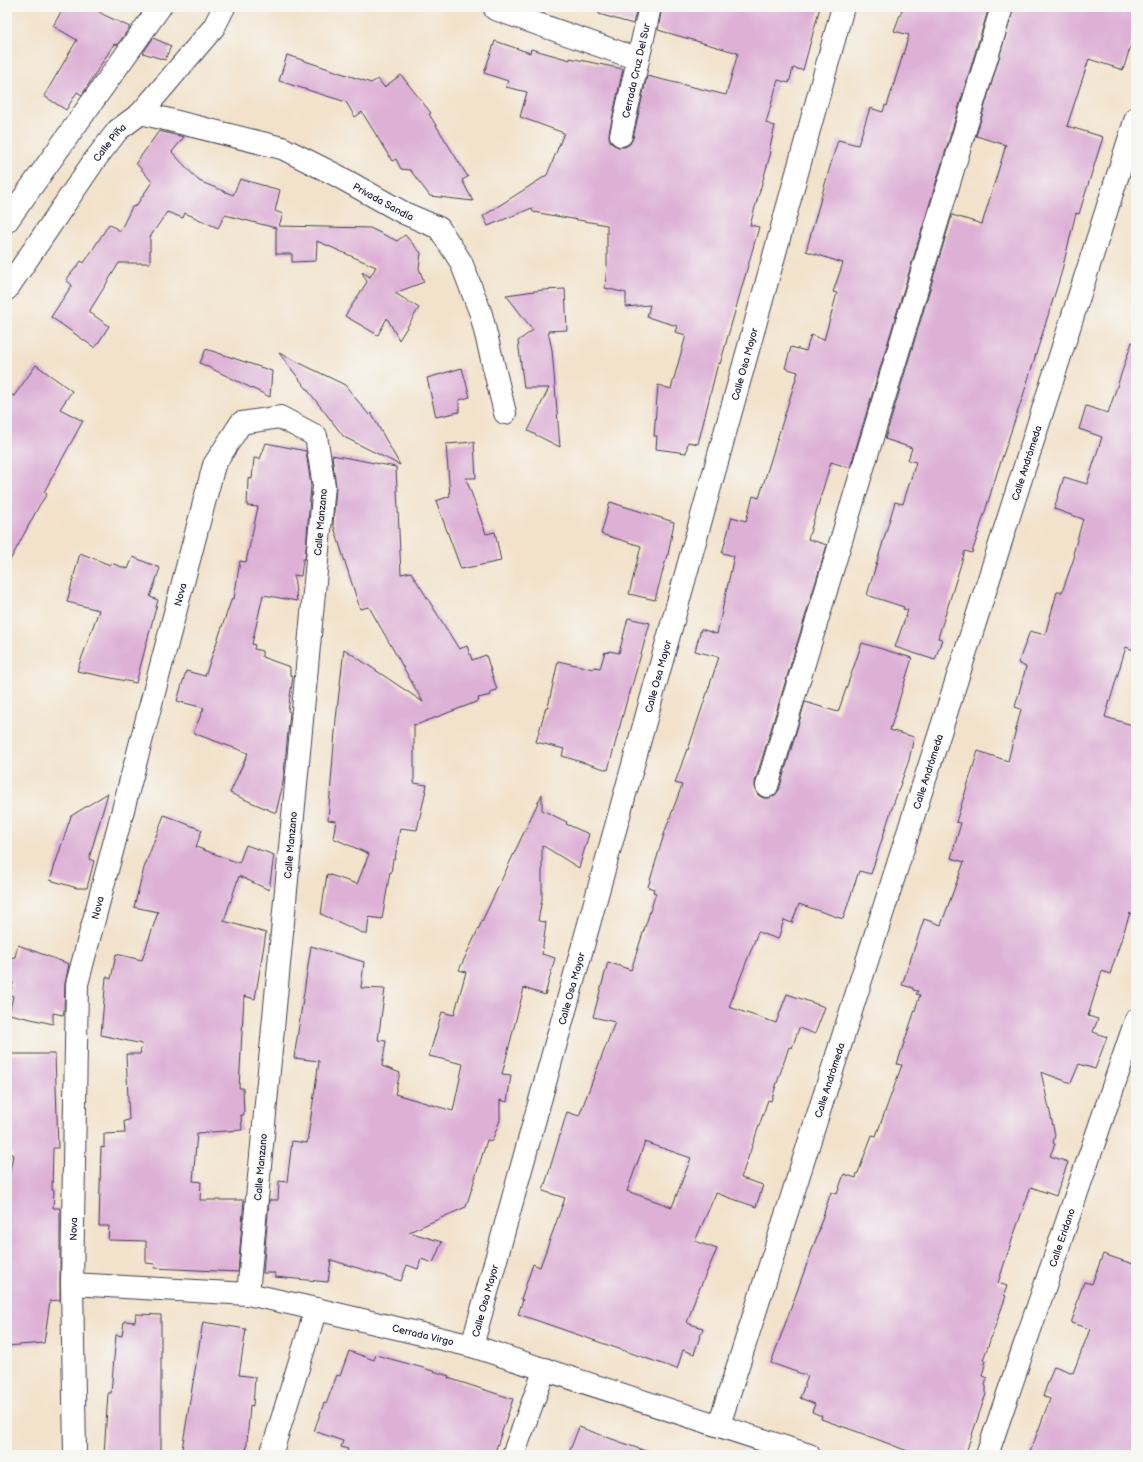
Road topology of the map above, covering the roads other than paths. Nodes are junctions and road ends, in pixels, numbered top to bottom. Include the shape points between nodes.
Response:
1 (160, 7) edge
2 (224, 7) edge
3 (650, 7) edge
4 (843, 7) edge
5 (1002, 7) edge
6 (495, 9) dead end
7 (638, 59) junction
8 (141, 113) junction
9 (1136, 118) edge
10 (621, 135) dead end
11 (7, 221) edge
12 (7, 289) edge
13 (505, 413) dead end
14 (280, 417) joint
15 (767, 786) dead end
16 (1136, 1020) edge
17 (72, 1284) junction
18 (248, 1294) junction
19 (316, 1309) junction
20 (472, 1346) junction
21 (545, 1369) junction
22 (719, 1425) junction
23 (758, 1447) edge
24 (74, 1452) dead end
25 (271, 1455) edge
26 (513, 1455) edge
27 (808, 1455) edge
28 (987, 1455) edge

1 - 11 street
2 - 8 street, Calle Piña via 214,28
3 - 7 street, Cerrada Cruz Del Sur
4 - 20 street, Calle Osa Mayor
5 - 15 street
6 - 7 street
7 - 10 street, Cerrada Cruz Del Sur
8 - 12 street, Calle Piña via 118,130
8 - 13 street, Privada Sandía via 282,148 404,213 439,228 460,262 481,314
9 - 22 street, Calle Andrómeda
14 - 17 street, Nova via 242,423 214,465 77,984
14 - 18 street, Calle Manzano via 316,436 324,486
16 - 28 street, Calle Eridano
17 - 18 street, Cerrada Virgo
17 - 24 street, Nova
18 - 19 street, Cerrada Virgo
19 - 20 street, Cerrada Virgo
19 - 25 street
20 - 21 street, Cerrada Virgo
21 - 22 street, Cerrada Virgo
21 - 26 street
22 - 23 street, Cerrada Virgo
23 - 27 street, Cerrada Virgo

